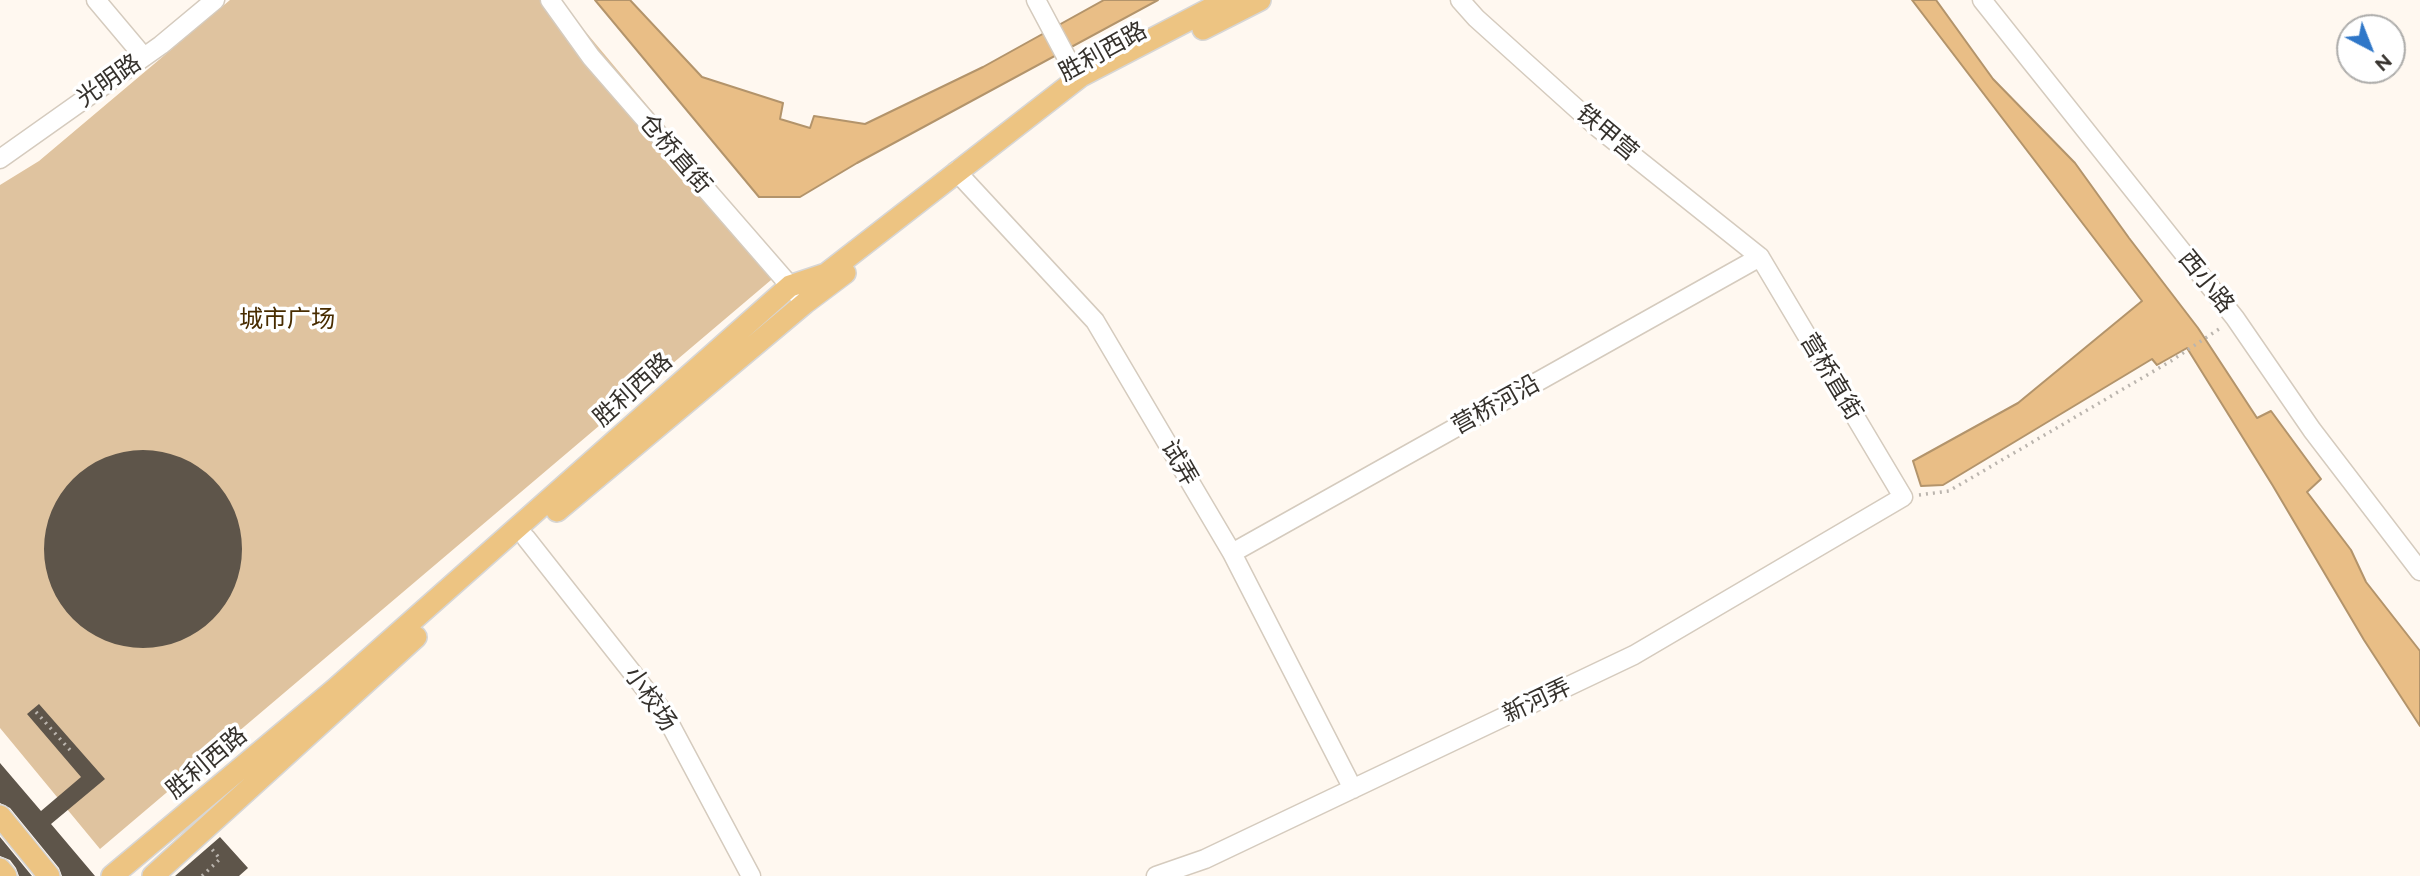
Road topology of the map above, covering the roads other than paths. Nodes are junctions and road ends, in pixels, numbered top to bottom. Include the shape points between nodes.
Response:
1 (96, 0) edge
2 (215, 0) edge
3 (550, 0) edge
4 (1036, 0) edge
5 (1227, 0) edge
6 (1260, 0) edge
7 (1460, 0) edge
8 (1983, 0) edge
9 (144, 57) junction
10 (1078, 79) junction
11 (0, 159) edge
12 (961, 175) junction
13 (1760, 257) junction
14 (790, 286) junction
15 (805, 303) junction
16 (1903, 497) joint
17 (526, 538) junction
18 (1232, 553) junction
19 (2420, 571) edge
20 (1353, 789) junction
21 (0, 816) edge
22 (0, 869) edge
23 (6, 876) edge
24 (49, 876) edge
25 (112, 876) edge
26 (153, 876) edge
27 (751, 876) edge
28 (1156, 876) edge

1 - 9 street
2 - 9 street, 光明路
3 - 14 street, 仓桥直街 via 591,57
4 - 10 street
5 - 10 main road, 胜利西路
6 - 12 main road, 胜利西路 via 1087,87
7 - 13 street, 铁甲营 via 1597,127
8 - 19 street, 西小路 via 2235,318 2312,430
9 - 11 street, 光明路
10 - 12 main road, 胜利西路
12 - 14 main road, 胜利西路 via 826,274
12 - 15 main road, 胜利西路
12 - 18 street, 试弄 via 1095,321
13 - 16 street, 营桥直街
13 - 18 street, 营桥河沿
14 - 15 street, 仓桥直街
14 - 25 main road, 胜利西路 via 334,690
15 - 17 main road, 胜利西路
16 - 20 street, 新河弄 via 1634,655
17 - 26 main road, 胜利西路
17 - 27 street, 小校场 via 664,713
18 - 20 street, 试弄
20 - 28 street, 新河弄 via 1205,859
21 - 24 main road
22 - 23 main road

